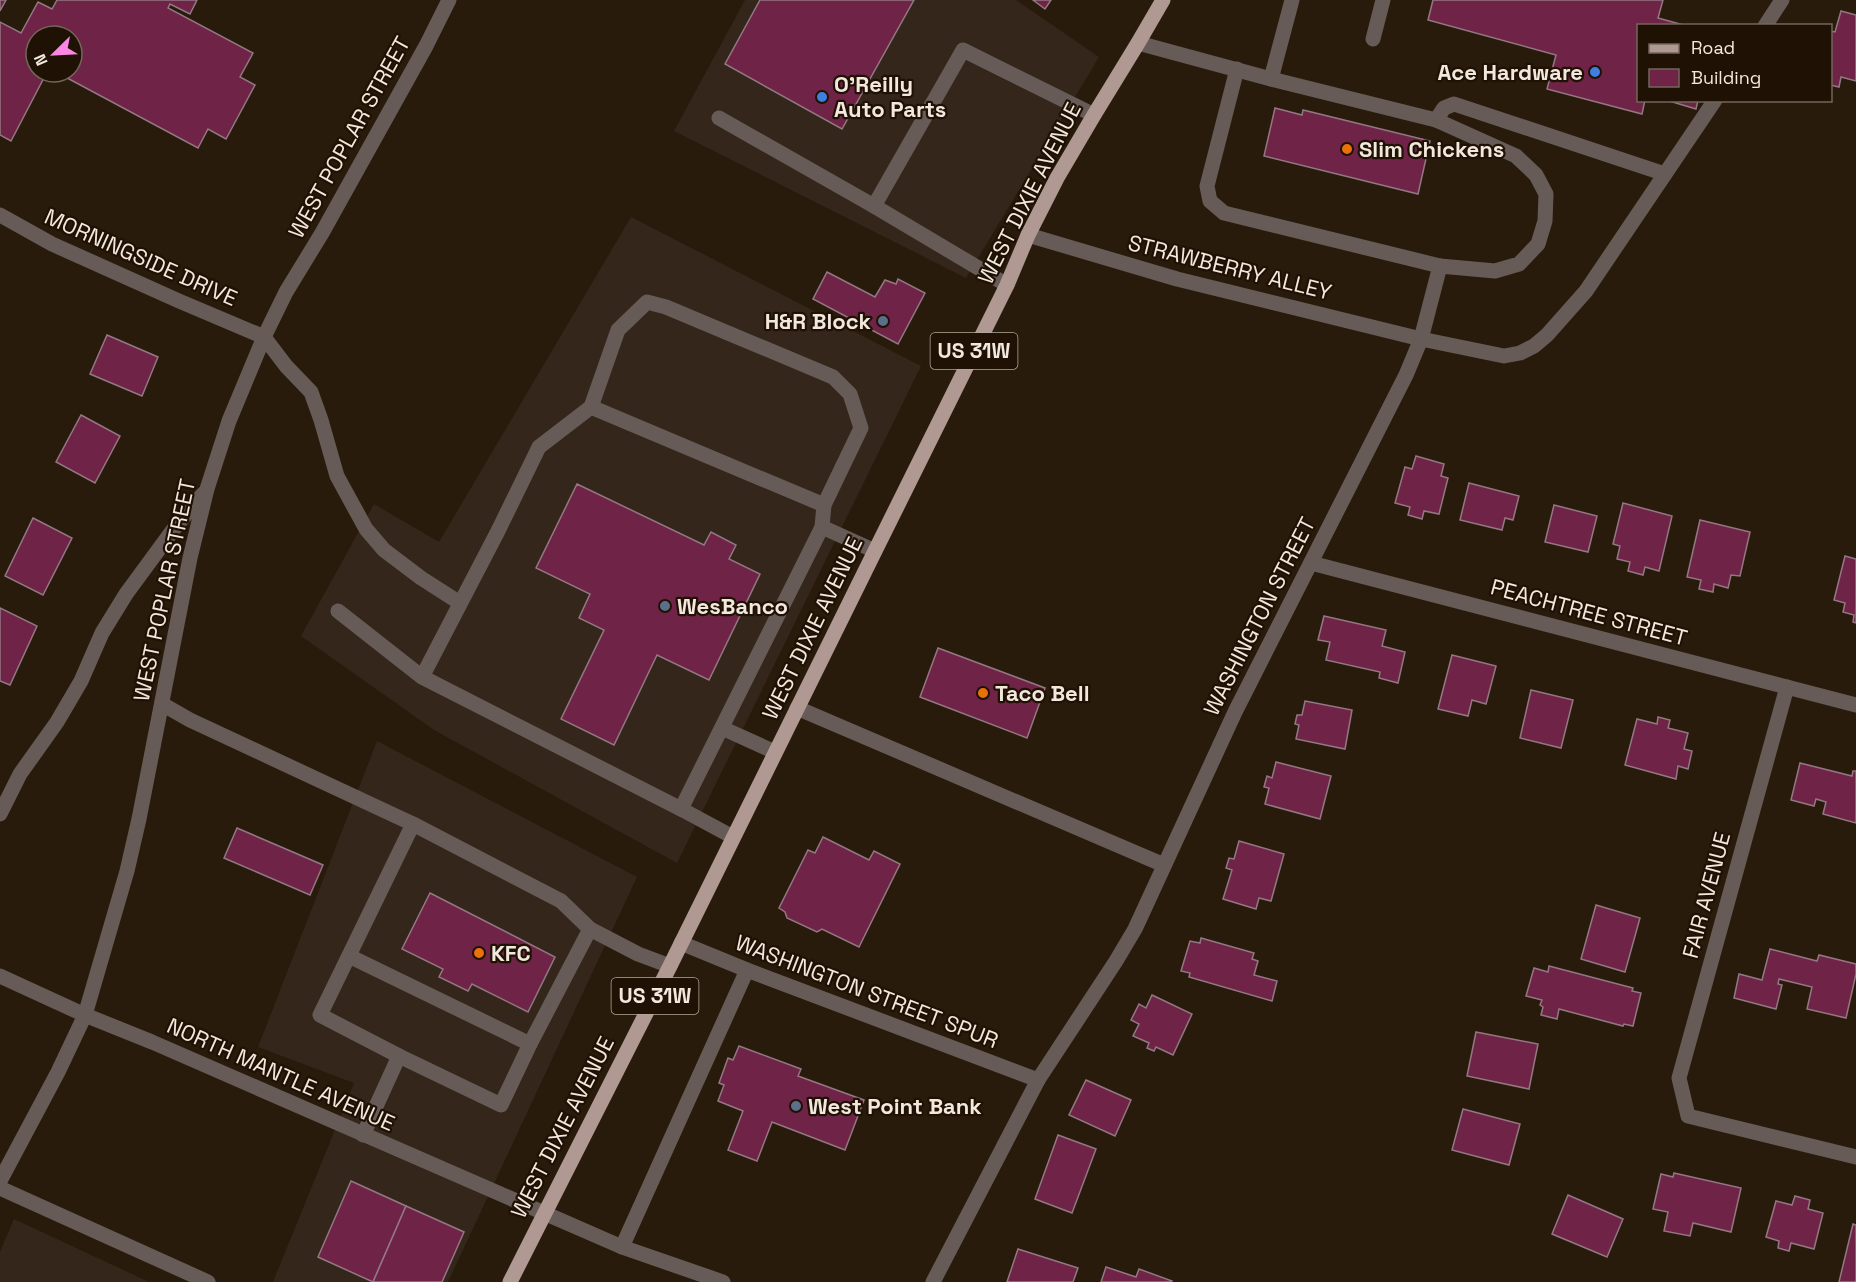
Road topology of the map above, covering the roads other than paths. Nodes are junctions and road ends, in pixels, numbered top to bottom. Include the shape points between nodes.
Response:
1 (449, 0) edge
2 (1163, 0) edge
3 (1293, 0) edge
4 (1383, 0) edge
5 (1782, 0) edge
6 (1766, 24) edge
7 (1373, 39) dead end
8 (1138, 43) junction
9 (1237, 69) junction
10 (1271, 79) junction
11 (1714, 102) edge
12 (1094, 115) junction
13 (718, 118) dead end
14 (1436, 120) junction
15 (1665, 174) junction
16 (874, 206) junction
17 (0, 215) edge
18 (1028, 235) junction
19 (1440, 266) junction
20 (1007, 285) junction
21 (264, 337) junction
22 (1421, 339) junction
23 (591, 407) junction
24 (207, 489) junction
25 (824, 505) junction
26 (822, 527) junction
27 (875, 551) junction
28 (1311, 563) junction
29 (460, 603) junction
30 (338, 611) dead end
31 (422, 677) junction
32 (1787, 687) junction
33 (162, 704) junction
34 (1856, 705) edge
35 (797, 708) junction
36 (722, 728) junction
37 (775, 752) junction
38 (681, 809) junction
39 (0, 814) edge
40 (413, 824) junction
41 (733, 837) junction
42 (1164, 865) junction
43 (590, 929) junction
44 (681, 943) junction
45 (349, 956) junction
46 (670, 966) junction
47 (747, 970) junction
48 (0, 976) edge
49 (85, 1015) junction
50 (530, 1044) junction
51 (399, 1056) junction
52 (1038, 1080) junction
53 (363, 1135) junction
54 (1856, 1157) edge
55 (0, 1181) edge
56 (0, 1188) edge
57 (544, 1212) junction
58 (622, 1246) junction
59 (208, 1282) edge
60 (510, 1282) edge
61 (723, 1282) edge
62 (933, 1282) edge

1 - 21 street, WEST POPLAR STREET
2 - 8 main road, WEST DIXIE AVENUE / US 31W
3 - 10 street
4 - 7 street
5 - 6 street
8 - 9 street
8 - 12 main road, WEST DIXIE AVENUE / US 31W
9 - 10 street
9 - 19 street via 1207,186 1210,201 1224,213
10 - 14 street
11 - 15 street
12 - 16 street via 963,50
12 - 18 main road, WEST DIXIE AVENUE / US 31W
13 - 16 street
14 - 15 street via 1444,108 1454,104
14 - 19 street via 1516,156 1536,175 1546,194 1545,221 1538,244 1519,264 1495,271
15 - 22 street via 1586,291 1534,346 1504,356
16 - 20 street
17 - 21 street, MORNINGSIDE DRIVE via 52,244
18 - 20 main road, WEST DIXIE AVENUE / US 31W
18 - 22 street, STRAWBERRY ALLEY via 1178,279
19 - 22 street, WASHINGTON STREET
20 - 27 main road, WEST DIXIE AVENUE / US 31W
21 - 24 street, WEST POPLAR STREET via 229,421
21 - 29 street via 311,392 337,476 366,529 384,550
22 - 28 street, WASHINGTON STREET
23 - 25 street
23 - 25 street via 618,330 647,302 708,324 833,377 850,393 861,428
23 - 29 street via 539,447
24 - 33 street, WEST POPLAR STREET
24 - 39 street via 173,530 102,633 81,681 20,774
25 - 26 street
26 - 27 street
26 - 36 street
27 - 35 main road, WEST DIXIE AVENUE / US 31W
28 - 32 street, PEACHTREE STREET
28 - 42 street, WASHINGTON STREET via 1235,712
29 - 31 street
30 - 31 street
31 - 38 street
32 - 34 street, PEACHTREE STREET
32 - 54 street, FAIR AVENUE via 1679,1078 1688,1116
33 - 40 street
33 - 49 street, WEST POPLAR STREET via 128,871
35 - 37 main road, WEST DIXIE AVENUE / US 31W
35 - 42 street
36 - 37 street
36 - 38 street
37 - 41 main road, WEST DIXIE AVENUE / US 31W
38 - 41 street
40 - 43 street via 561,901
40 - 45 street
41 - 44 main road, WEST DIXIE AVENUE / US 31W
42 - 52 street, WASHINGTON STREET via 1135,929
43 - 46 street
43 - 50 street
44 - 46 main road, WEST DIXIE AVENUE / US 31W
44 - 47 street, WASHINGTON STREET SPUR
45 - 50 street
45 - 51 street via 320,1015
46 - 57 main road, WEST DIXIE AVENUE / US 31W
47 - 52 street, WASHINGTON STREET SPUR
47 - 58 street
48 - 49 street, NORTH MANTLE AVENUE
49 - 53 street, NORTH MANTLE AVENUE
49 - 55 street, WEST POPLAR STREET
50 - 51 street via 501,1105
51 - 53 street
52 - 62 street, WASHINGTON STREET
53 - 57 street, NORTH MANTLE AVENUE
56 - 59 street
57 - 58 street, NORTH MANTLE AVENUE
57 - 60 main road, WEST DIXIE AVENUE / US 31W
58 - 61 street, NORTH MANTLE AVENUE

